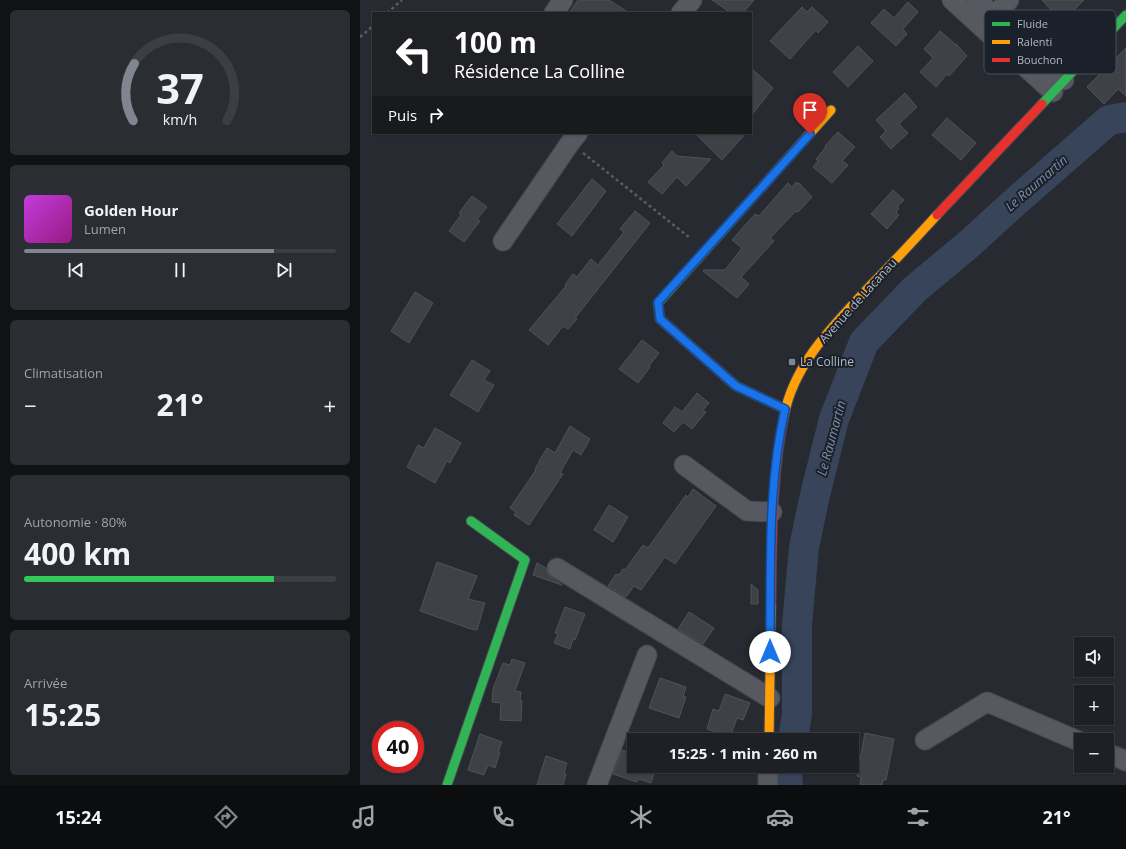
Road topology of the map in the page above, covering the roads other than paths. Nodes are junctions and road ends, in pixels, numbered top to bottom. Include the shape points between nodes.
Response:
1 (551, 0) edge
2 (562, 0) edge
3 (692, 0) edge
4 (952, 0) edge
5 (977, 0) edge
6 (1009, 0) edge
7 (988, 10) edge
8 (1000, 10) edge
9 (549, 12) edge
10 (555, 12) edge
11 (682, 12) edge
12 (1126, 15) edge
13 (984, 26) edge
14 (1116, 26) edge
15 (1044, 74) edge
16 (1048, 74) edge
17 (1070, 74) edge
18 (1059, 86) junction
19 (831, 110) dead end
20 (574, 138) edge
21 (503, 241) dead end
22 (785, 409) junction
23 (684, 465) dead end
24 (772, 512) junction
25 (471, 521) dead end
26 (557, 568) dead end
27 (647, 655) dead end
28 (770, 698) junction
29 (769, 733) edge
30 (1074, 739) edge
31 (925, 740) dead end
32 (1114, 756) edge
33 (1126, 761) edge
34 (768, 773) edge
35 (446, 785) edge
36 (597, 785) edge
37 (768, 785) edge

1 - 9 street
2 - 10 street
3 - 11 street
4 - 13 street
5 - 7 street
6 - 8 street
12 - 14 street, Avenue de Lacanau
15 - 18 street
16 - 18 street
17 - 18 street, Avenue de Lacanau
18 - 22 street, Avenue de Lacanau via 831,328 801,371
19 - 22 street via 658,302 660,319 736,386
20 - 21 street
22 - 24 street, Avenue de Lacanau via 778,444
23 - 24 street via 748,511
24 - 28 street, Avenue de Lacanau
25 - 35 street via 525,560
26 - 28 street
27 - 36 street
28 - 29 street, Avenue de Lacanau
30 - 31 street via 987,702
32 - 33 street
34 - 37 street

